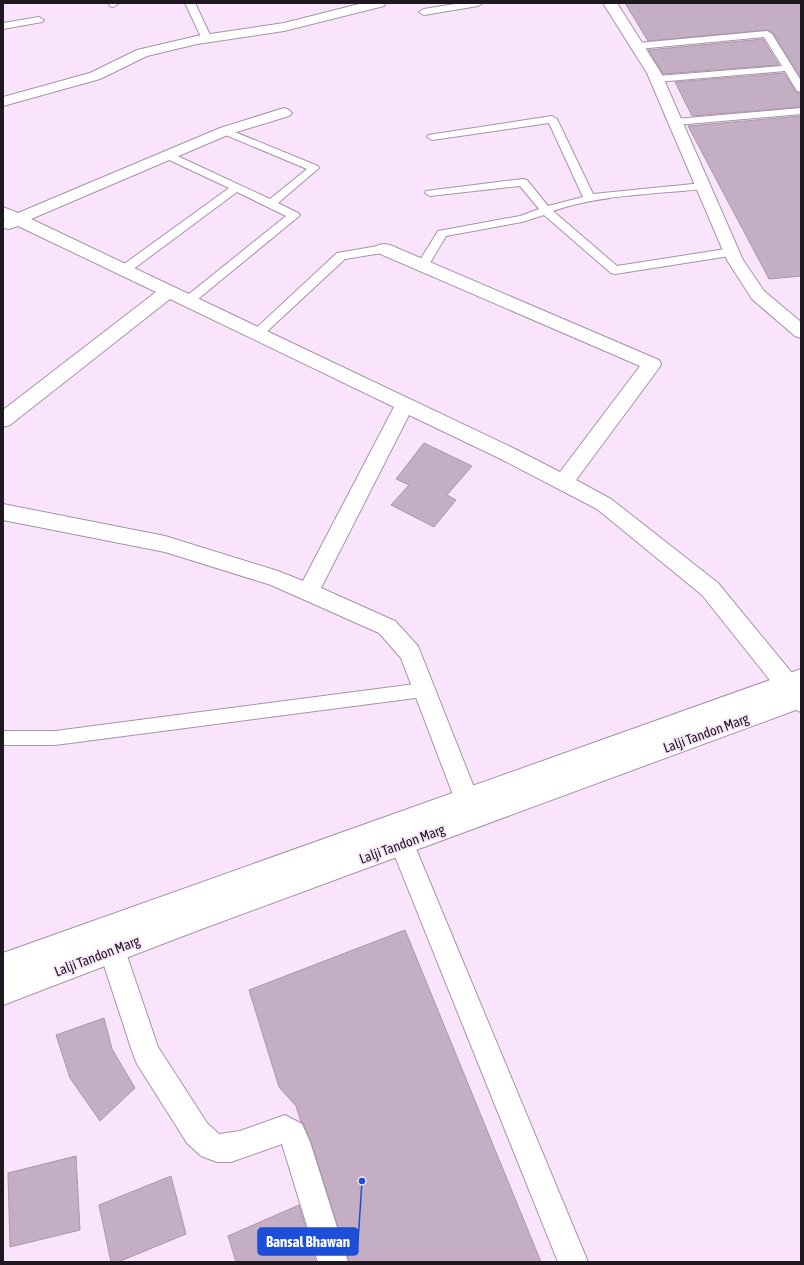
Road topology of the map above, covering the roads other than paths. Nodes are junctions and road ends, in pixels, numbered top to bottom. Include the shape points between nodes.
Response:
1 (190, 3) edge
2 (380, 3) edge
3 (478, 3) edge
4 (610, 3) edge
5 (424, 12) dead end
6 (38, 20) dead end
7 (3, 26) edge
8 (207, 39) junction
9 (638, 46) junction
10 (788, 68) junction
11 (657, 79) junction
12 (801, 89) edge
13 (3, 102) edge
14 (801, 111) edge
15 (284, 112) dead end
16 (676, 122) junction
17 (225, 131) junction
18 (432, 137) dead end
19 (167, 155) junction
20 (704, 186) junction
21 (236, 188) junction
22 (630, 190) dead end
23 (430, 193) dead end
24 (590, 198) junction
25 (271, 204) junction
26 (545, 210) junction
27 (8, 220) edge
28 (384, 249) joint
29 (732, 252) junction
30 (423, 265) junction
31 (124, 270) junction
32 (168, 292) junction
33 (188, 301) junction
34 (801, 332) edge
35 (257, 334) junction
36 (405, 405) junction
37 (3, 420) edge
38 (563, 483) junction
39 (3, 512) edge
40 (308, 592) junction
41 (423, 690) junction
42 (798, 693) edge
43 (3, 738) edge
44 (470, 809) junction
45 (402, 844) junction
46 (112, 950) junction
47 (3, 966) edge
48 (3, 992) edge
49 (333, 1262) edge
50 (573, 1262) edge

1 - 8 lane
2 - 8 street via 284,27
3 - 5 lane
4 - 9 street
6 - 7 lane
8 - 13 street via 142,54 95,76
9 - 10 lane via 767,34
9 - 11 street
10 - 11 lane
10 - 12 lane
11 - 16 street
14 - 16 lane
15 - 17 street
16 - 20 street
17 - 19 street
17 - 25 lane via 314,168
18 - 24 lane via 552,119
19 - 21 lane
19 - 27 street
20 - 24 lane
20 - 29 street
21 - 25 lane
21 - 31 lane
22 - 24 lane
23 - 26 lane via 523,182
24 - 26 lane
25 - 33 lane via 294,215
26 - 29 lane via 615,270
26 - 30 lane via 522,219 442,233
27 - 31 street
28 - 30 street
28 - 35 lane via 341,256
29 - 34 street via 758,295
30 - 38 street via 652,364
31 - 32 street
32 - 33 street
32 - 37 street
33 - 35 street
35 - 36 street
36 - 38 street
36 - 40 street
38 - 42 street via 604,504 710,589
39 - 40 street via 165,544 278,579
40 - 41 street via 387,627 410,653
41 - 43 lane via 55,738
41 - 44 street
42 - 44 street, Lalji Tandon Marg
44 - 45 street, Lalji Tandon Marg
44 - 47 street, Lalji Tandon Marg
45 - 46 street, Lalji Tandon Marg
45 - 50 street
46 - 48 street, Lalji Tandon Marg
46 - 49 street via 147,1054 205,1142 216,1148 228,1149 285,1129 292,1134

